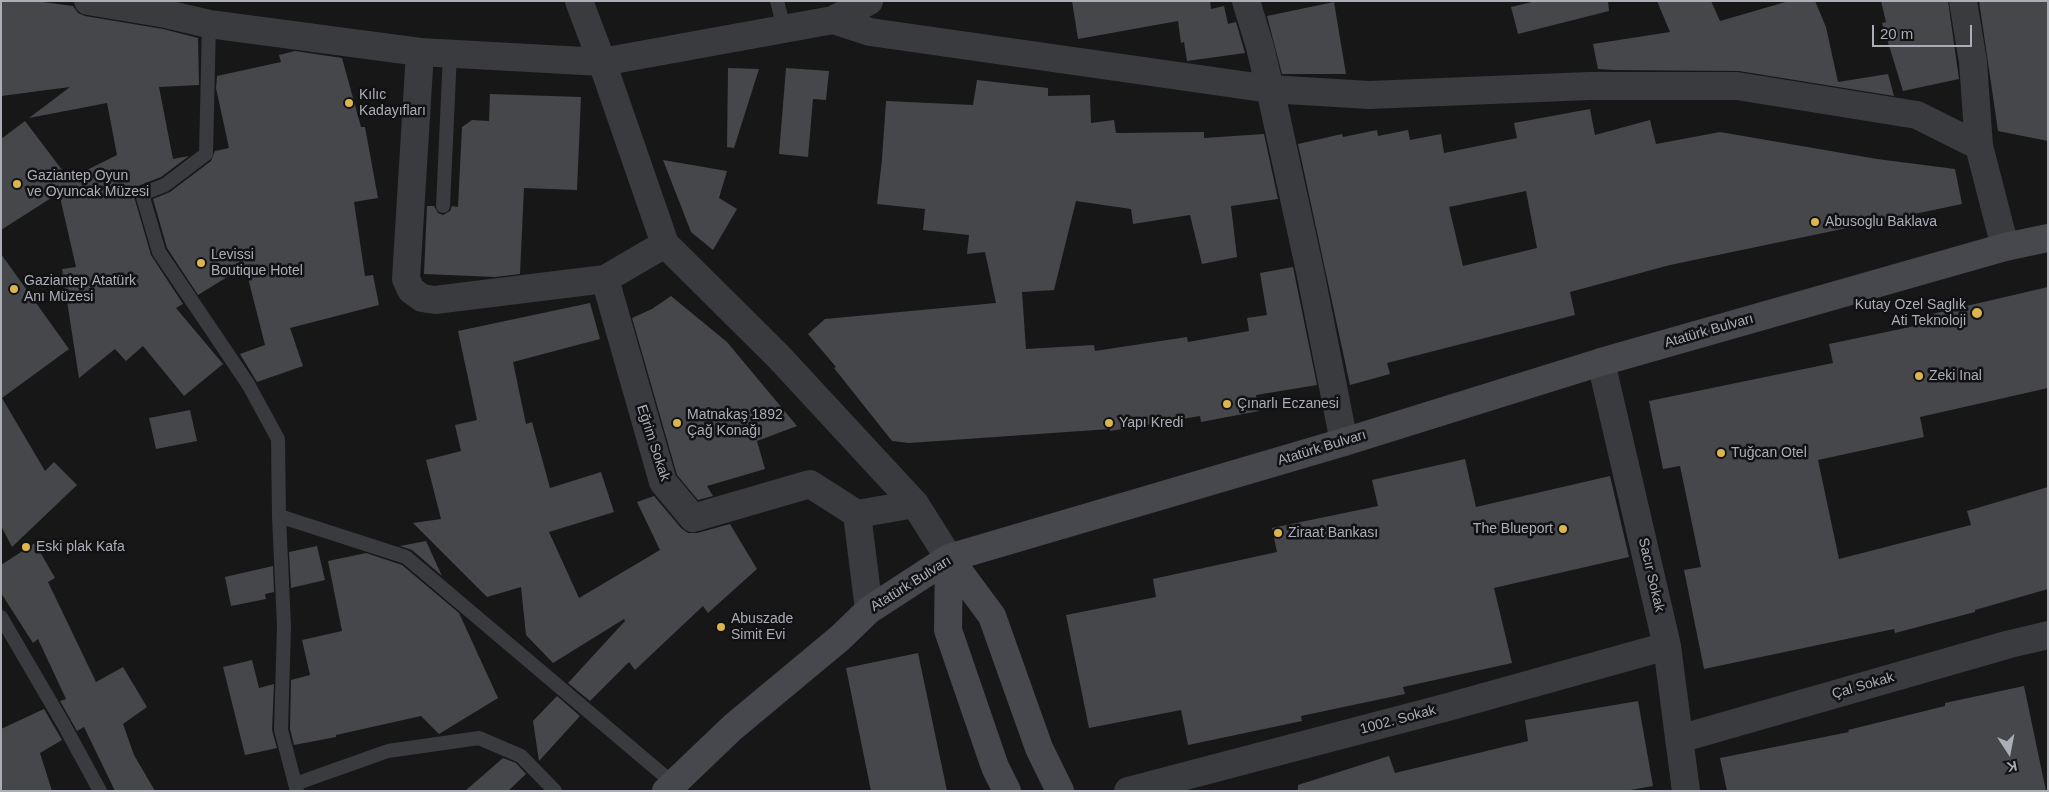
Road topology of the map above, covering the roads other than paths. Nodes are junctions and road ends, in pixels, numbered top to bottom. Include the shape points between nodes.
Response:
1 (88, 1) edge
2 (578, 1) edge
3 (777, 1) edge
4 (869, 1) edge
5 (1246, 1) edge
6 (1963, 1) edge
7 (166, 7) edge
8 (833, 20) junction
9 (209, 24) junction
10 (784, 28) junction
11 (420, 52) junction
12 (450, 53) junction
13 (602, 62) junction
14 (1270, 89) junction
15 (1978, 146) junction
16 (443, 206) dead end
17 (2048, 238) edge
18 (665, 244) junction
19 (2005, 247) junction
20 (604, 279) junction
21 (1601, 362) junction
22 (1344, 442) junction
23 (915, 504) junction
24 (857, 514) junction
25 (278, 516) junction
26 (949, 558) junction
27 (869, 610) junction
28 (1, 617) edge
29 (2048, 635) edge
30 (1667, 646) junction
31 (1680, 739) junction
32 (1001, 779) edge
33 (296, 787) edge
34 (670, 787) edge
35 (100, 791) edge
36 (555, 791) edge
37 (1060, 791) edge
38 (1128, 791) edge
39 (1686, 791) edge

1 - 7 street
2 - 13 street
3 - 10 lane
4 - 8 street
5 - 14 street
6 - 15 street via 1973,62
7 - 9 street
8 - 10 street
8 - 14 street via 870,32
9 - 11 street
9 - 25 lane via 206,154 164,185 142,194 160,252 248,384 278,439
10 - 13 street
11 - 12 street
11 - 20 street via 406,279 411,290 422,298 435,300
12 - 13 street
12 - 16 lane
13 - 18 street
14 - 15 street via 1369,95 1589,86 1737,86 1917,115
14 - 22 street
15 - 19 street
17 - 19 main road, Atatürk Bulvarı
18 - 20 street
18 - 23 street via 778,356
19 - 21 main road, Atatürk Bulvarı
20 - 24 street, Eğrim Sokak via 663,482 693,518 810,484
21 - 22 main road, Atatürk Bulvarı
21 - 30 street, Sacır Sokak
22 - 26 main road, Atatürk Bulvarı
23 - 24 street
23 - 26 street
24 - 27 street
25 - 33 lane via 284,626 281,730
25 - 34 lane via 406,557
26 - 27 main road, Atatürk Bulvarı
26 - 32 main road via 948,630
26 - 37 main road via 992,616 1039,748
27 - 34 main road, Atatürk Bulvarı via 733,727
28 - 35 lane
29 - 31 street, Çal Sokak
30 - 31 street, Sacır Sokak
30 - 38 street, 1002. Sokak
31 - 39 street, Sacır Sokak
33 - 36 lane via 388,751 479,738 521,756

